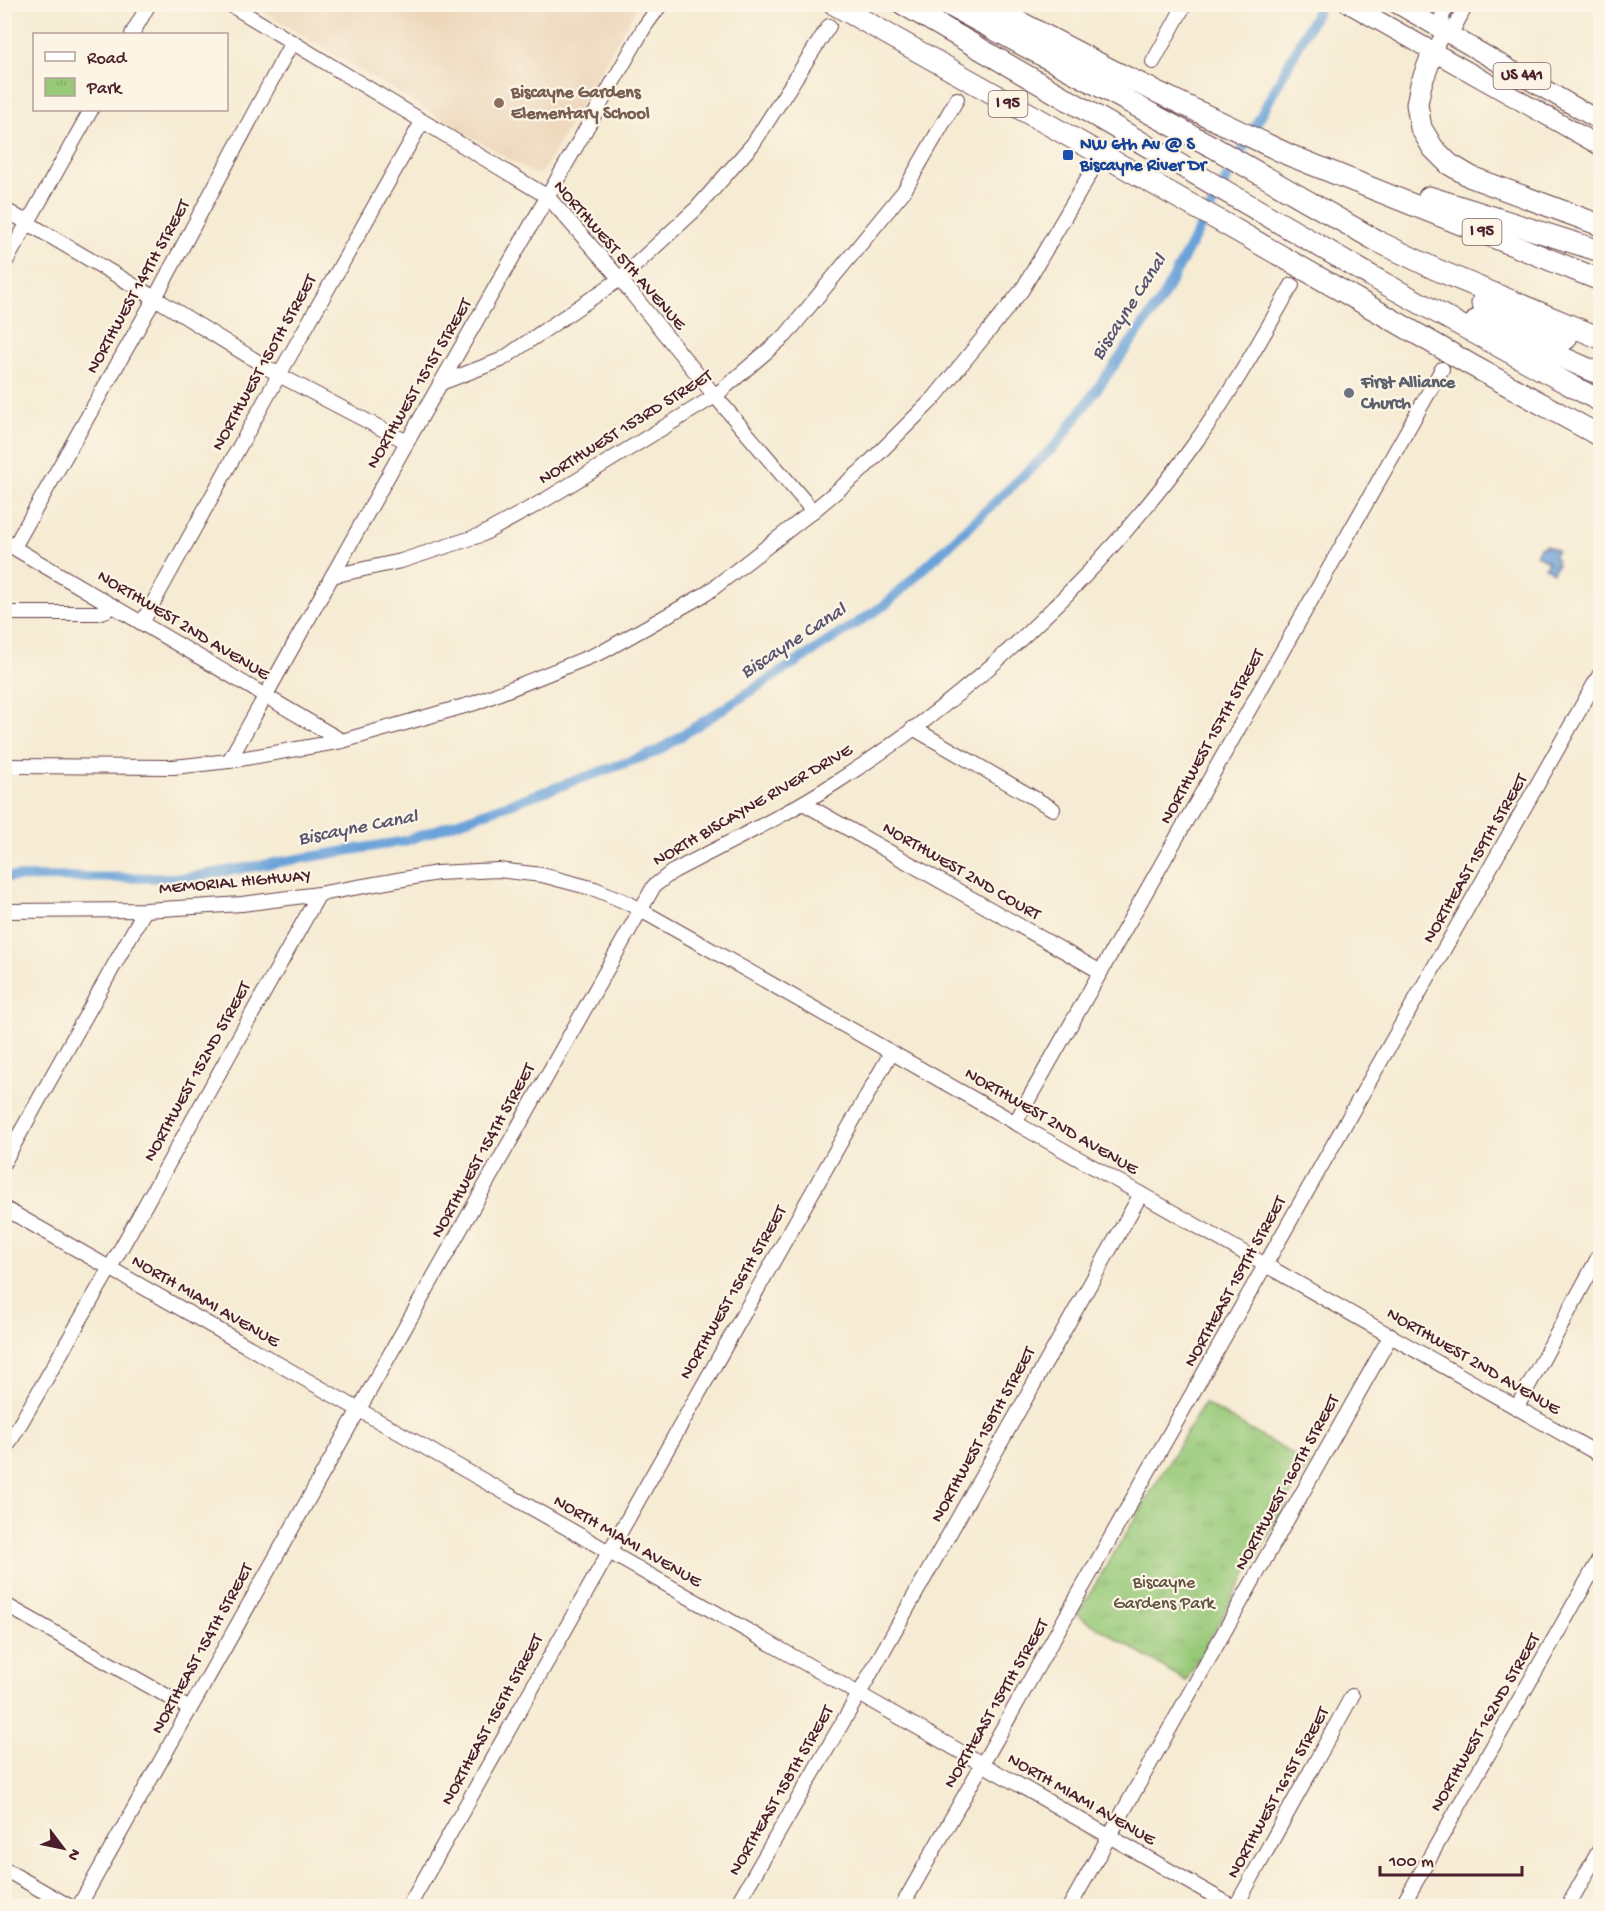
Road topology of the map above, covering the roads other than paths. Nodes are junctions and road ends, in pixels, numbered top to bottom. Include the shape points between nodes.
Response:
1 (149, 4) edge
2 (229, 4) edge
3 (654, 4) edge
4 (661, 4) edge
5 (834, 4) edge
6 (903, 4) edge
7 (911, 4) edge
8 (947, 4) edge
9 (985, 4) edge
10 (1185, 4) edge
11 (1349, 4) edge
12 (1396, 4) edge
13 (1449, 4) edge
14 (1461, 4) edge
15 (645, 26) junction
16 (829, 26) dead end
17 (1444, 32) junction
18 (133, 33) edge
19 (292, 42) junction
20 (1433, 52) junction
21 (1153, 62) dead end
22 (957, 99) dead end
23 (89, 111) edge
24 (1600, 121) edge
25 (422, 122) junction
26 (1600, 146) edge
27 (1199, 173) junction
28 (1090, 174) dead end
29 (1364, 184) junction
30 (548, 197) junction
31 (1243, 198) junction
32 (4, 209) edge
33 (27, 223) junction
34 (1600, 225) edge
35 (1377, 241) junction
36 (1600, 251) edge
37 (4, 265) edge
38 (1294, 275) junction
39 (620, 279) junction
40 (1600, 280) edge
41 (155, 298) junction
42 (1455, 310) junction
43 (1600, 338) edge
44 (1600, 352) edge
45 (1600, 362) edge
46 (1442, 369) dead end
47 (1600, 374) edge
48 (279, 375) junction
49 (441, 383) junction
50 (715, 396) junction
51 (1600, 402) edge
52 (1600, 436) edge
53 (406, 442) junction
54 (813, 511) junction
55 (9, 545) edge
56 (332, 576) junction
57 (111, 604) junction
58 (4, 613) edge
59 (142, 622) junction
60 (1600, 674) edge
61 (266, 696) junction
62 (913, 728) junction
63 (342, 741) junction
64 (229, 761) junction
65 (4, 766) edge
66 (803, 803) junction
67 (1053, 809) dead end
68 (466, 870) joint
69 (319, 894) junction
70 (145, 910) junction
71 (640, 910) junction
72 (4, 911) edge
73 (1101, 972) junction
74 (891, 1053) junction
75 (1016, 1122) junction
76 (4, 1162) edge
77 (1142, 1194) junction
78 (4, 1208) edge
79 (1600, 1254) edge
80 (1266, 1265) junction
81 (110, 1268) junction
82 (1391, 1335) junction
83 (1516, 1407) junction
84 (360, 1410) junction
85 (4, 1452) edge
86 (1600, 1455) edge
87 (609, 1552) junction
88 (1600, 1558) edge
89 (4, 1604) edge
90 (858, 1694) junction
91 (1352, 1696) dead end
92 (190, 1709) junction
93 (983, 1765) junction
94 (1109, 1837) junction
95 (1600, 1849) edge
96 (4, 1869) edge
97 (69, 1906) edge
98 (79, 1906) edge
99 (409, 1906) edge
100 (736, 1906) edge
101 (902, 1906) edge
102 (1070, 1906) edge
103 (1234, 1906) edge
104 (1402, 1906) edge
105 (1568, 1906) edge

1 - 18 street
2 - 19 street, NORTHWEST 5TH AVENUE
3 - 15 street, NORTHWEST 151ST STREET
4 - 15 street, NORTHWEST 151ST STREET
5 - 38 highway, I 95 via 1227,225
6 - 27 highway
7 - 27 highway
8 - 35 highway via 1213,147
9 - 29 highway, I 95 via 1209,118
10 - 21 street
11 - 20 main road, US 441
12 - 17 main road, US 441
13 - 17 street via 1442,16
14 - 17 street via 1464,11 1454,28
15 - 30 street, NORTHWEST 151ST STREET
16 - 39 street via 753,144 696,209
17 - 20 street
17 - 24 main road, US 441
19 - 25 street, NORTHWEST 5TH AVENUE
19 - 41 street, NORTHWEST 149TH STREET
20 - 26 main road, US 441
20 - 34 highway via 1417,104 1421,128 1433,148 1449,164 1471,177
22 - 50 street, NORTHWEST 153RD STREET via 904,191 786,335
23 - 33 street
25 - 30 street, NORTHWEST 5TH AVENUE
25 - 48 street, NORTHWEST 150TH STREET
27 - 31 highway
28 - 54 street via 1022,290 934,398 861,471
29 - 36 highway via 1396,186
29 - 40 highway, I 95
30 - 39 street, NORTHWEST 5TH AVENUE
30 - 49 street, NORTHWEST 151ST STREET
31 - 42 highway via 1385,277
31 - 51 highway via 1378,280
32 - 33 street
33 - 37 street
33 - 41 street
35 - 43 highway
35 - 44 highway via 1447,287 1519,321
38 - 51 highway via 1314,269 1404,320 1522,379
38 - 52 highway, I 95
38 - 62 street, NORTH BISCAYNE RIVER DRIVE via 1205,429 1119,537 1023,637
39 - 49 street via 501,360
39 - 50 street, NORTHWEST 5TH AVENUE
41 - 48 street
41 - 55 street, NORTHWEST 149TH STREET
42 - 45 highway
42 - 47 highway
46 - 73 street, NORTHWEST 157TH STREET
48 - 53 street
48 - 59 street, NORTHWEST 150TH STREET
49 - 53 street, NORTHWEST 151ST STREET
50 - 54 street, NORTHWEST 5TH AVENUE
50 - 56 street, NORTHWEST 153RD STREET via 481,535 401,561
53 - 56 street, NORTHWEST 151ST STREET
54 - 63 street via 707,593 603,651 475,703
55 - 57 street, NORTHWEST 2ND AVENUE
56 - 61 street, NORTHWEST 151ST STREET
57 - 58 street via 98,613
57 - 59 street, NORTHWEST 2ND AVENUE
59 - 61 street, NORTHWEST 2ND AVENUE
60 - 80 street, NORTHEAST 159TH STREET
61 - 63 street, NORTHWEST 2ND AVENUE
61 - 64 street, NORTHWEST 151ST STREET
62 - 66 street, NORTH BISCAYNE RIVER DRIVE
62 - 67 street
63 - 64 street
64 - 65 street via 174,767
66 - 71 street, NORTH BISCAYNE RIVER DRIVE via 666,876 654,886
66 - 73 street, NORTHWEST 2ND COURT
68 - 69 street, MEMORIAL HIGHWAY
68 - 71 street, NORTHWEST 2ND AVENUE via 542,875 594,889
69 - 70 street, MEMORIAL HIGHWAY
69 - 81 street, NORTHWEST 152ND STREET
70 - 72 street, MEMORIAL HIGHWAY
70 - 76 street
71 - 74 street, NORTHWEST 2ND AVENUE
71 - 84 street, NORTHWEST 154TH STREET
73 - 75 street, NORTHWEST 157TH STREET
74 - 75 street, NORTHWEST 2ND AVENUE
74 - 87 street, NORTHWEST 156TH STREET
75 - 77 street, NORTHWEST 2ND AVENUE
77 - 80 street, NORTHWEST 2ND AVENUE
77 - 90 street, NORTHWEST 158TH STREET
78 - 81 street, NORTH MIAMI AVENUE
79 - 83 street
80 - 82 street, NORTHWEST 2ND AVENUE
80 - 93 street, NORTHEAST 159TH STREET
81 - 84 street, NORTH MIAMI AVENUE
81 - 85 street, NORTHWEST 152ND STREET
82 - 83 street, NORTHWEST 2ND AVENUE
82 - 94 street, NORTHWEST 160TH STREET
83 - 86 street, NORTHWEST 2ND AVENUE
84 - 87 street, NORTH MIAMI AVENUE
84 - 92 street, NORTHEAST 154TH STREET
87 - 90 street, NORTH MIAMI AVENUE
87 - 99 street, NORTHEAST 156TH STREET
88 - 104 street, NORTHWEST 162ND STREET
89 - 92 street
90 - 93 street, NORTH MIAMI AVENUE
90 - 100 street, NORTHEAST 158TH STREET
91 - 103 street, NORTHWEST 161ST STREET
92 - 98 street, NORTHEAST 154TH STREET
93 - 94 street, NORTH MIAMI AVENUE
93 - 101 street, NORTHEAST 159TH STREET
94 - 102 street, NORTHWEST 160TH STREET
94 - 103 street, NORTH MIAMI AVENUE
95 - 105 street
96 - 97 street

